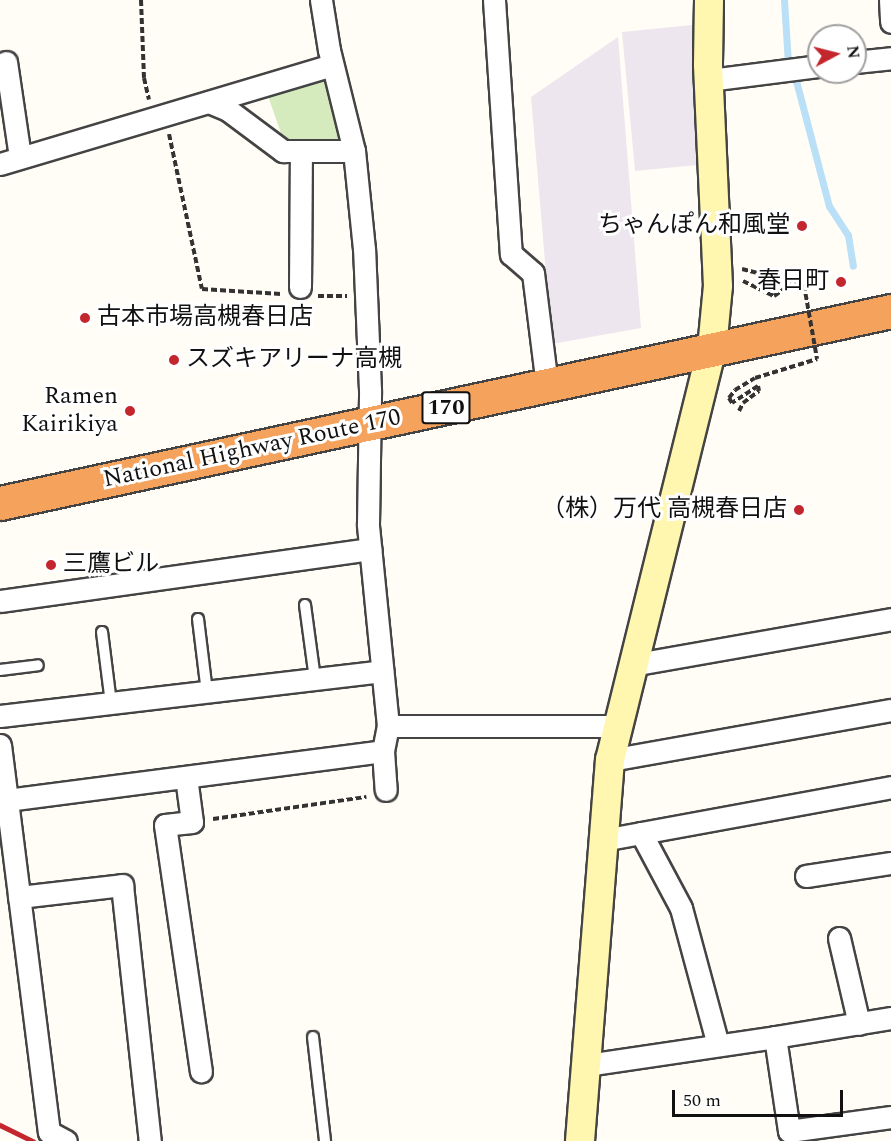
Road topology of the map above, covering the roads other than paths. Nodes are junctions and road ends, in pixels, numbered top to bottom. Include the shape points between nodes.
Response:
1 (321, 0) edge
2 (494, 0) edge
3 (709, 0) edge
4 (890, 0) edge
5 (891, 22) edge
6 (891, 58) edge
7 (867, 61) edge
8 (6, 62) dead end
9 (332, 65) junction
10 (807, 68) edge
11 (709, 80) junction
12 (209, 102) junction
13 (301, 151) junction
14 (354, 151) junction
15 (10, 161) edge
16 (300, 292) road end
17 (891, 311) edge
18 (712, 349) junction
19 (547, 386) junction
20 (369, 424) junction
21 (0, 503) edge
22 (370, 549) junction
23 (0, 601) edge
24 (305, 605) dead end
25 (198, 619) dead end
26 (891, 619) edge
27 (102, 632) dead end
28 (38, 665) dead end
29 (631, 665) junction
30 (0, 669) edge
31 (382, 671) junction
32 (315, 679) junction
33 (207, 692) junction
34 (111, 703) junction
35 (891, 710) edge
36 (0, 716) edge
37 (388, 726) junction
38 (616, 726) junction
39 (0, 745) edge
40 (382, 751) junction
41 (610, 760) junction
42 (186, 777) junction
43 (891, 788) edge
44 (386, 790) road end
45 (7, 800) junction
46 (641, 833) junction
47 (603, 840) junction
48 (891, 863) edge
49 (806, 876) dead end
50 (19, 897) junction
51 (839, 938) dead end
52 (891, 1018) edge
53 (859, 1024) junction
54 (313, 1037) dead end
55 (775, 1037) junction
56 (718, 1045) junction
57 (586, 1065) junction
58 (201, 1071) dead end
59 (891, 1117) edge
60 (66, 1141) edge
61 (150, 1141) edge
62 (325, 1141) edge
63 (580, 1141) edge

1 - 9 street
2 - 19 street via 511,254 533,273
3 - 11 street
4 - 5 street
6 - 7 street
8 - 15 street
9 - 12 street
9 - 14 street
10 - 11 street
11 - 18 street via 718,286
12 - 13 street via 228,110 283,151
12 - 15 street
13 - 14 street
13 - 16 street
14 - 20 street via 366,297
17 - 18 highway, National Highway Route 170 / 170
18 - 19 highway, National Highway Route 170 / 170
18 - 29 street via 698,419
19 - 20 highway, National Highway Route 170 / 170
20 - 21 highway, National Highway Route 170 / 170
20 - 22 street
22 - 23 street
22 - 31 street
24 - 32 lane
25 - 33 lane
26 - 29 street
27 - 34 lane
28 - 30 lane
29 - 38 street
31 - 32 street
31 - 37 street
32 - 33 street
33 - 34 street
34 - 36 street
35 - 41 street
37 - 38 street
37 - 40 street
38 - 41 street
39 - 45 street
40 - 42 street
40 - 44 street
41 - 47 street
42 - 45 street
42 - 58 street via 192,822 165,825
43 - 46 street
45 - 50 street
46 - 47 street
46 - 56 street via 681,908
47 - 57 street
48 - 49 street
50 - 60 street via 50,1131
50 - 61 street via 122,885
51 - 53 street
52 - 53 street
53 - 55 street
54 - 62 lane
55 - 56 street
55 - 59 street via 789,1131
56 - 57 street
57 - 63 street

